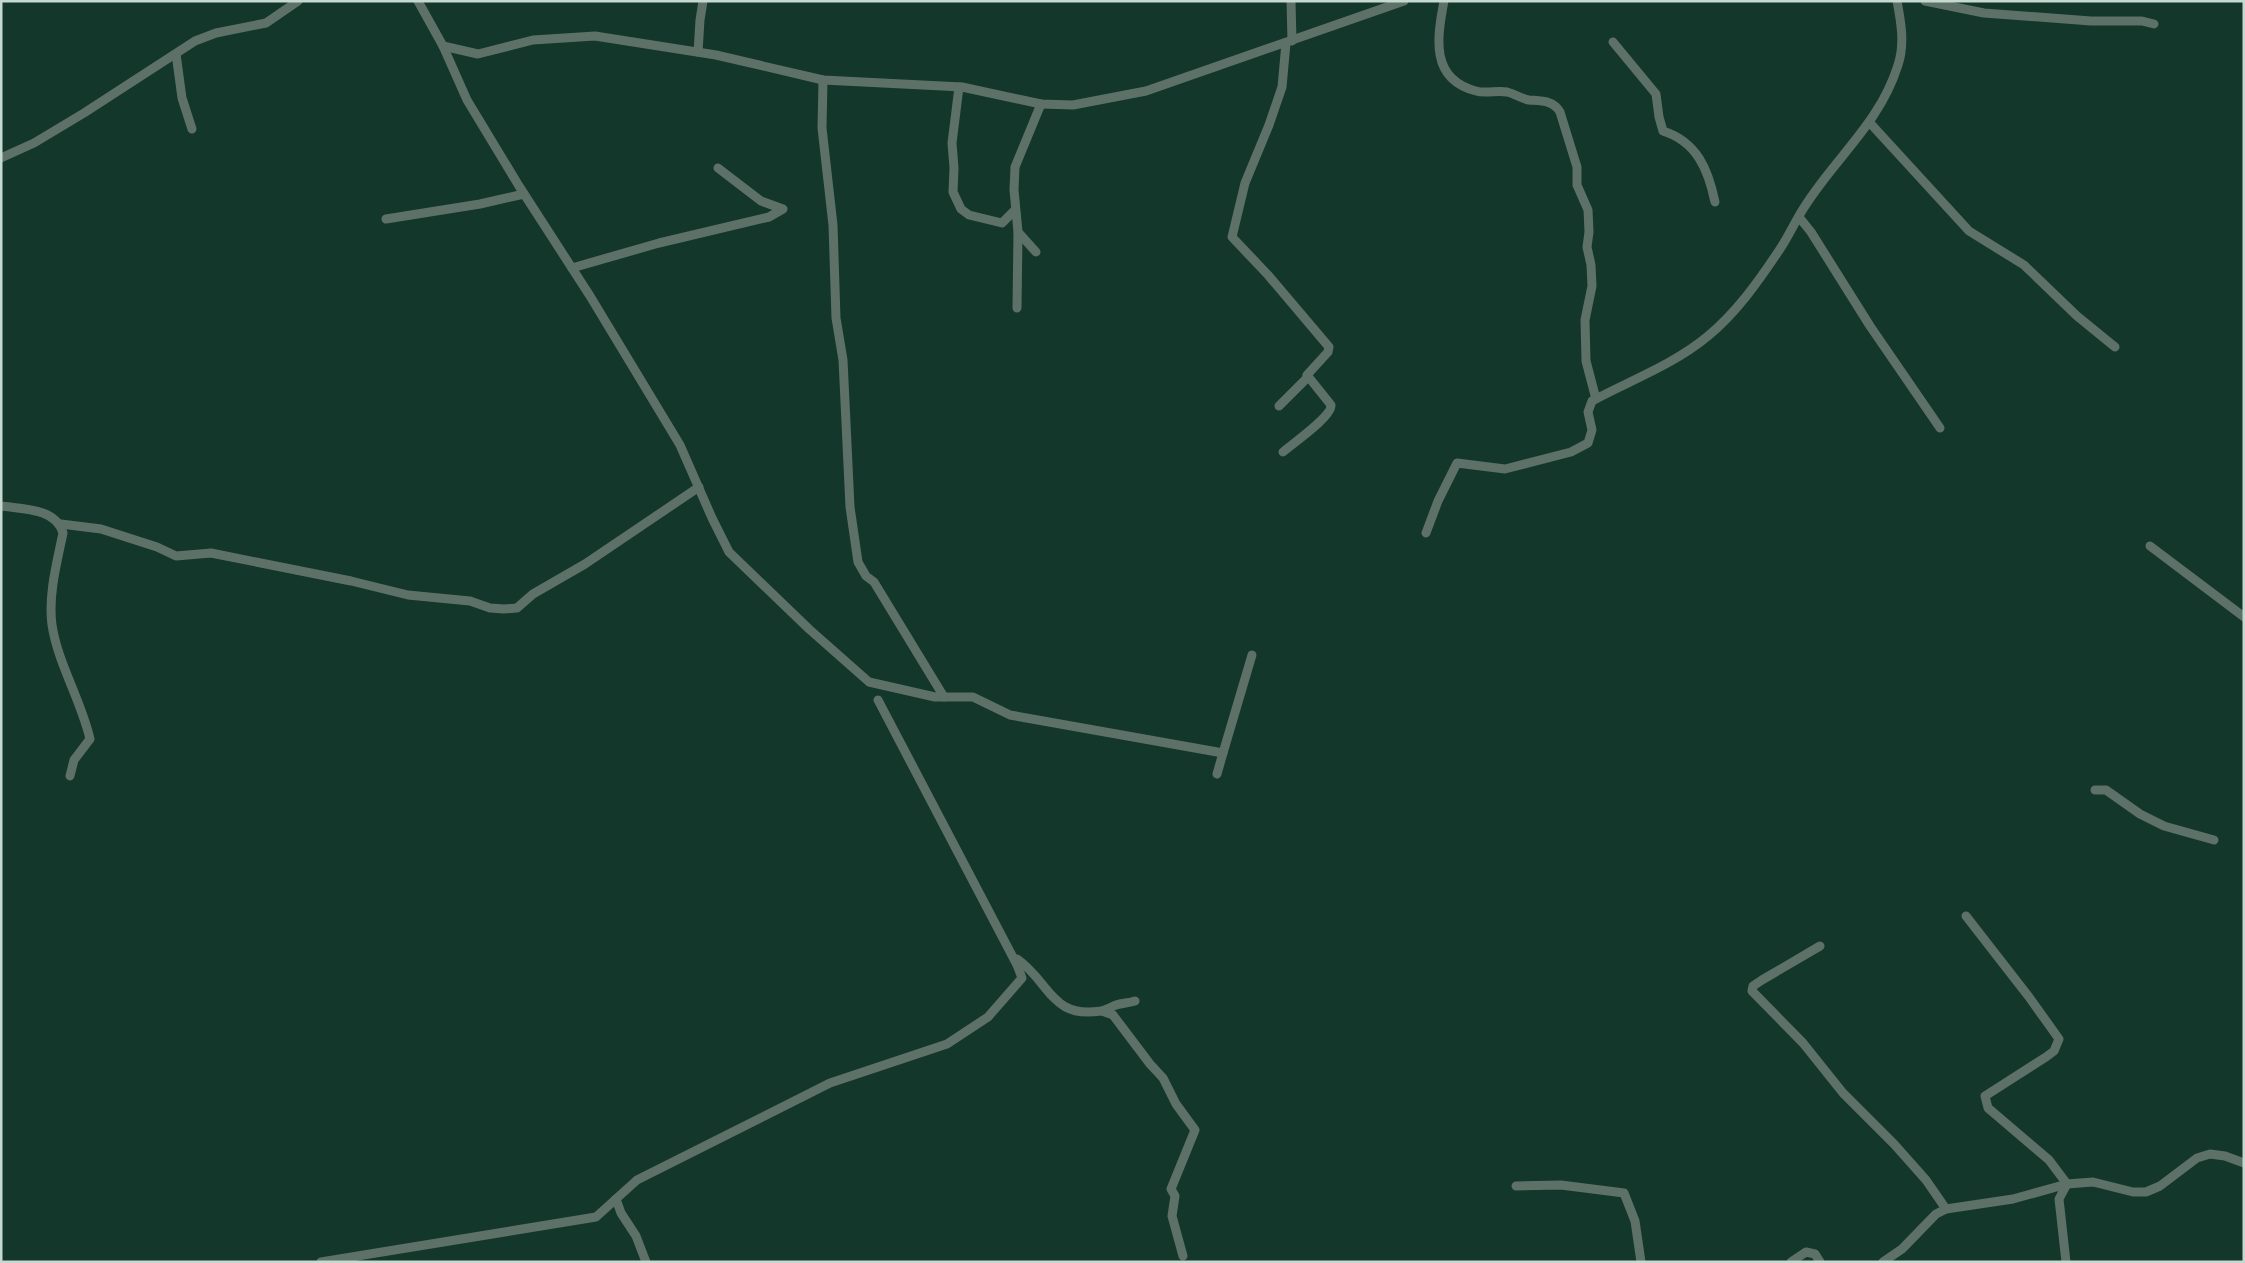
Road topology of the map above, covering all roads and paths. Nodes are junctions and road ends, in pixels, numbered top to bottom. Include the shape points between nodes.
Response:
1 (298, 1) edge
2 (418, 1) edge
3 (704, 1) edge
4 (1291, 1) edge
5 (1404, 1) edge
6 (1444, 1) edge
7 (1897, 1) edge
8 (1926, 1) edge
9 (2154, 24) dead end
10 (1289, 42) junction
11 (1613, 42) dead end
12 (443, 46) junction
13 (698, 52) junction
14 (176, 54) junction
15 (823, 80) junction
16 (959, 87) junction
17 (1040, 104) junction
18 (1870, 123) junction
19 (192, 129) dead end
20 (1, 158) edge
21 (718, 168) dead end
22 (524, 194) junction
23 (1715, 202) dead end
24 (1014, 211) junction
25 (1798, 217) junction
26 (386, 219) dead end
27 (1018, 232) junction
28 (1036, 252) dead end
29 (572, 268) junction
30 (1017, 308) dead end
31 (2115, 347) dead end
32 (1308, 378) junction
33 (1596, 399) junction
34 (1279, 406) dead end
35 (1940, 428) dead end
36 (1283, 452) dead end
37 (698, 487) junction
38 (1, 506) edge
39 (61, 524) junction
40 (1426, 533) dead end
41 (2150, 546) dead end
42 (2244, 617) edge
43 (1252, 655) dead end
44 (944, 697) junction
45 (878, 700) dead end
46 (1223, 753) junction
47 (1217, 774) dead end
48 (70, 776) dead end
49 (2095, 790) dead end
50 (2214, 840) dead end
51 (1966, 916) dead end
52 (1820, 946) dead end
53 (1017, 965) junction
54 (1135, 1002) dead end
55 (1102, 1011) junction
56 (2244, 1163) edge
57 (2067, 1184) junction
58 (1516, 1186) dead end
59 (616, 1199) junction
60 (1946, 1208) junction
61 (1183, 1256) dead end
62 (321, 1262) edge
63 (646, 1262) edge
64 (1641, 1262) edge
65 (1791, 1262) edge
66 (1820, 1262) edge
67 (1883, 1262) edge
68 (2066, 1262) edge

1 - 14 street via 266,22 206,36
2 - 12 street
3 - 13 street
4 - 10 street
5 - 10 street
6 - 33 street via 1438,33 1440,60 1452,79 1476,91 1507,92 1528,100 1544,100 1560,112 1577,167 1577,185 1588,210 1587,247 1592,286 1585,320 1586,361
7 - 18 street via 1903,31 1899,63 1886,97
8 - 9 street via 1984,13
10 - 17 street via 1146,91 1073,105
10 - 32 street via 1282,87 1245,183 1232,237 1326,343 1328,352
11 - 23 street via 1656,94 1663,132 1692,146 1711,182
12 - 13 street via 478,54 532,40 595,36
12 - 22 street via 467,100
13 - 15 street
14 - 19 street via 182,98
14 - 20 street via 34,143
15 - 16 street
15 - 44 street via 822,128 834,225 836,318 843,360 849,499 855,548 866,576 874,582
16 - 17 street
16 - 24 street via 952,143 953,192 961,209 969,215 1002,224
17 - 24 street via 1015,167
18 - 25 street
18 - 31 street via 1969,231 2024,265
21 - 29 street via 762,201 783,209 769,217
22 - 26 street
22 - 29 street
24 - 27 street
25 - 33 street via 1749,294 1708,336 1648,374
25 - 35 street
27 - 28 street
27 - 30 street
29 - 37 street via 680,445
32 - 34 street
32 - 36 street via 1332,409
33 - 40 street via 1588,412 1592,430 1588,443 1572,452 1505,469 1458,463
37 - 39 street via 516,608 504,610 470,601 408,595 211,553 176,556 101,529
37 - 44 street via 729,552 869,682
38 - 39 street via 48,514
39 - 48 street via 63,533 52,597 52,624 90,739 74,760
41 - 42 street
43 - 46 street
44 - 46 street via 973,697 1010,715
45 - 53 street
46 - 47 street
49 - 50 street via 2106,790 2164,826
51 - 57 street via 2059,1040 2054,1050 1985,1096 1988,1108 2049,1160
52 - 60 street via 1762,980 1753,986 1752,991 1915,1167
53 - 55 street via 1017,959 1029,967 1057,1004 1071,1010
53 - 59 street via 1022,978 988,1018 948,1044 830,1083 637,1180
54 - 55 street via 1118,1004
55 - 61 street via 1113,1015 1163,1078 1176,1104 1195,1130 1172,1189 1175,1196 1172,1216
56 - 57 street via 2210,1154 2197,1158 2160,1186 2146,1192 2093,1182
57 - 60 street via 2013,1199
57 - 68 street via 2059,1199
58 - 64 street via 1561,1185 1624,1193 1635,1222
59 - 62 street via 596,1217
59 - 63 street
60 - 67 street
65 - 66 street via 1806,1252 1815,1254

